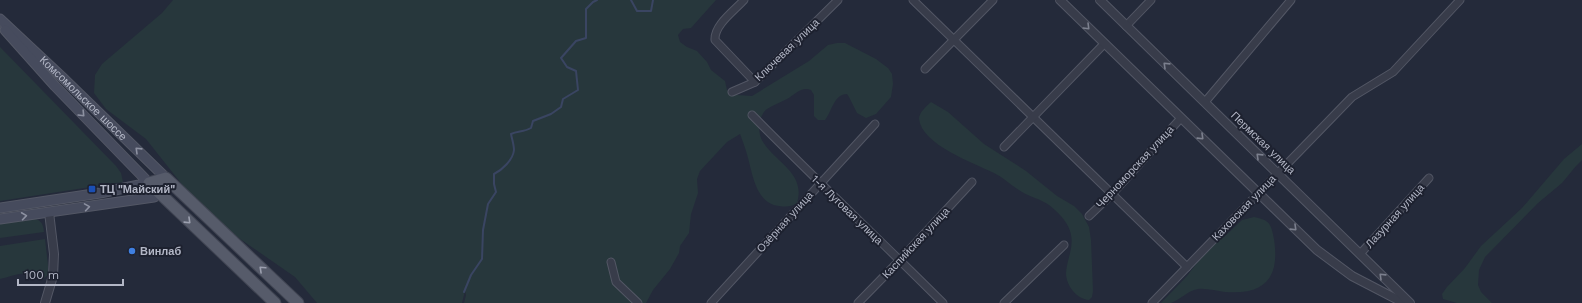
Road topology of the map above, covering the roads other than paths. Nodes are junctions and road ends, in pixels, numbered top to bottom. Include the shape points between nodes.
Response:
1 (744, 0) edge
2 (838, 0) edge
3 (913, 0) edge
4 (993, 0) edge
5 (1060, 0) edge
6 (1100, 0) edge
7 (1151, 0) edge
8 (1291, 0) edge
9 (1460, 0) edge
10 (0, 19) edge
11 (0, 25) edge
12 (1126, 26) junction
13 (954, 40) junction
14 (1104, 44) junction
15 (925, 69) dead end
16 (62, 77) junction
17 (755, 82) junction
18 (55, 86) junction
19 (732, 92) dead end
20 (1204, 102) junction
21 (752, 115) dead end
22 (1032, 116) junction
23 (1181, 118) junction
24 (875, 124) dead end
25 (1004, 147) dead end
26 (1278, 174) junction
27 (166, 178) junction
28 (1429, 178) dead end
29 (972, 182) dead end
30 (149, 183) junction
31 (819, 183) junction
32 (1259, 193) junction
33 (160, 194) junction
34 (1112, 194) junction
35 (47, 201) junction
36 (0, 208) edge
37 (49, 212) junction
38 (1089, 216) dead end
39 (0, 219) edge
40 (1064, 245) dead end
41 (1360, 254) junction
42 (900, 260) junction
43 (610, 262) dead end
44 (1187, 267) junction
45 (45, 303) edge
46 (275, 303) edge
47 (298, 303) edge
48 (638, 303) edge
49 (711, 303) edge
50 (858, 303) edge
51 (943, 303) edge
52 (1004, 303) edge
53 (1152, 303) edge
54 (1404, 303) edge
55 (1410, 303) edge

1 - 17 street via 719,27 715,40
2 - 17 street, Ключевая улица
3 - 13 street
4 - 13 street
5 -> 14 street
6 - 12 street, Пермская улица
7 - 12 street
8 - 20 street
9 - 26 street, Каховская улица via 1392,72 1352,97
10 - 16 main road, Комсомольское шоссе
11 - 18 main road, Комсомольское шоссе
20 -> 12 street, Пермская улица
13 - 15 street
13 - 22 street
14 - 22 street
14 - 23 street
16 - 18 main road
27 -> 16 main road, Комсомольское шоссе
17 - 19 street, Ключевая улица
18 -> 30 main road, Комсомольское шоссе
26 -> 20 street, Пермская улица
21 - 31 street, 1-я Луговая улица
22 - 25 street
22 - 34 street
23 -> 32 street
23 - 34 street, Черноморская улица
24 - 31 street, Озёрная улица
26 - 32 street, Каховская улица
26 - 41 street, Пермская улица
27 - 30 main road
27 - 33 main road
47 -> 27 main road, Комсомольское шоссе
28 - 41 street, Лазурная улица
29 - 42 street, Каспийская улица
30 - 33 main road, Комсомольское шоссе
30 - 35 main road
31 - 42 street, 1-я Луговая улица
31 - 49 street, Озёрная улица
32 - 44 street, Каховская улица
32 -> 54 street via 1323,254 1352,276
37 -> 33 main road
33 -> 46 main road, Комсомольское шоссе
34 - 38 street, Черноморская улица
34 - 44 street
35 - 36 main road
35 - 37 main road
39 -> 37 main road
37 - 45 street via 54,254 53,276
40 - 52 street
55 -> 41 street, Пермская улица
42 - 50 street, Каспийская улица
42 - 51 street, 1-я Луговая улица
43 - 48 street via 616,282
44 - 53 street, Каховская улица

